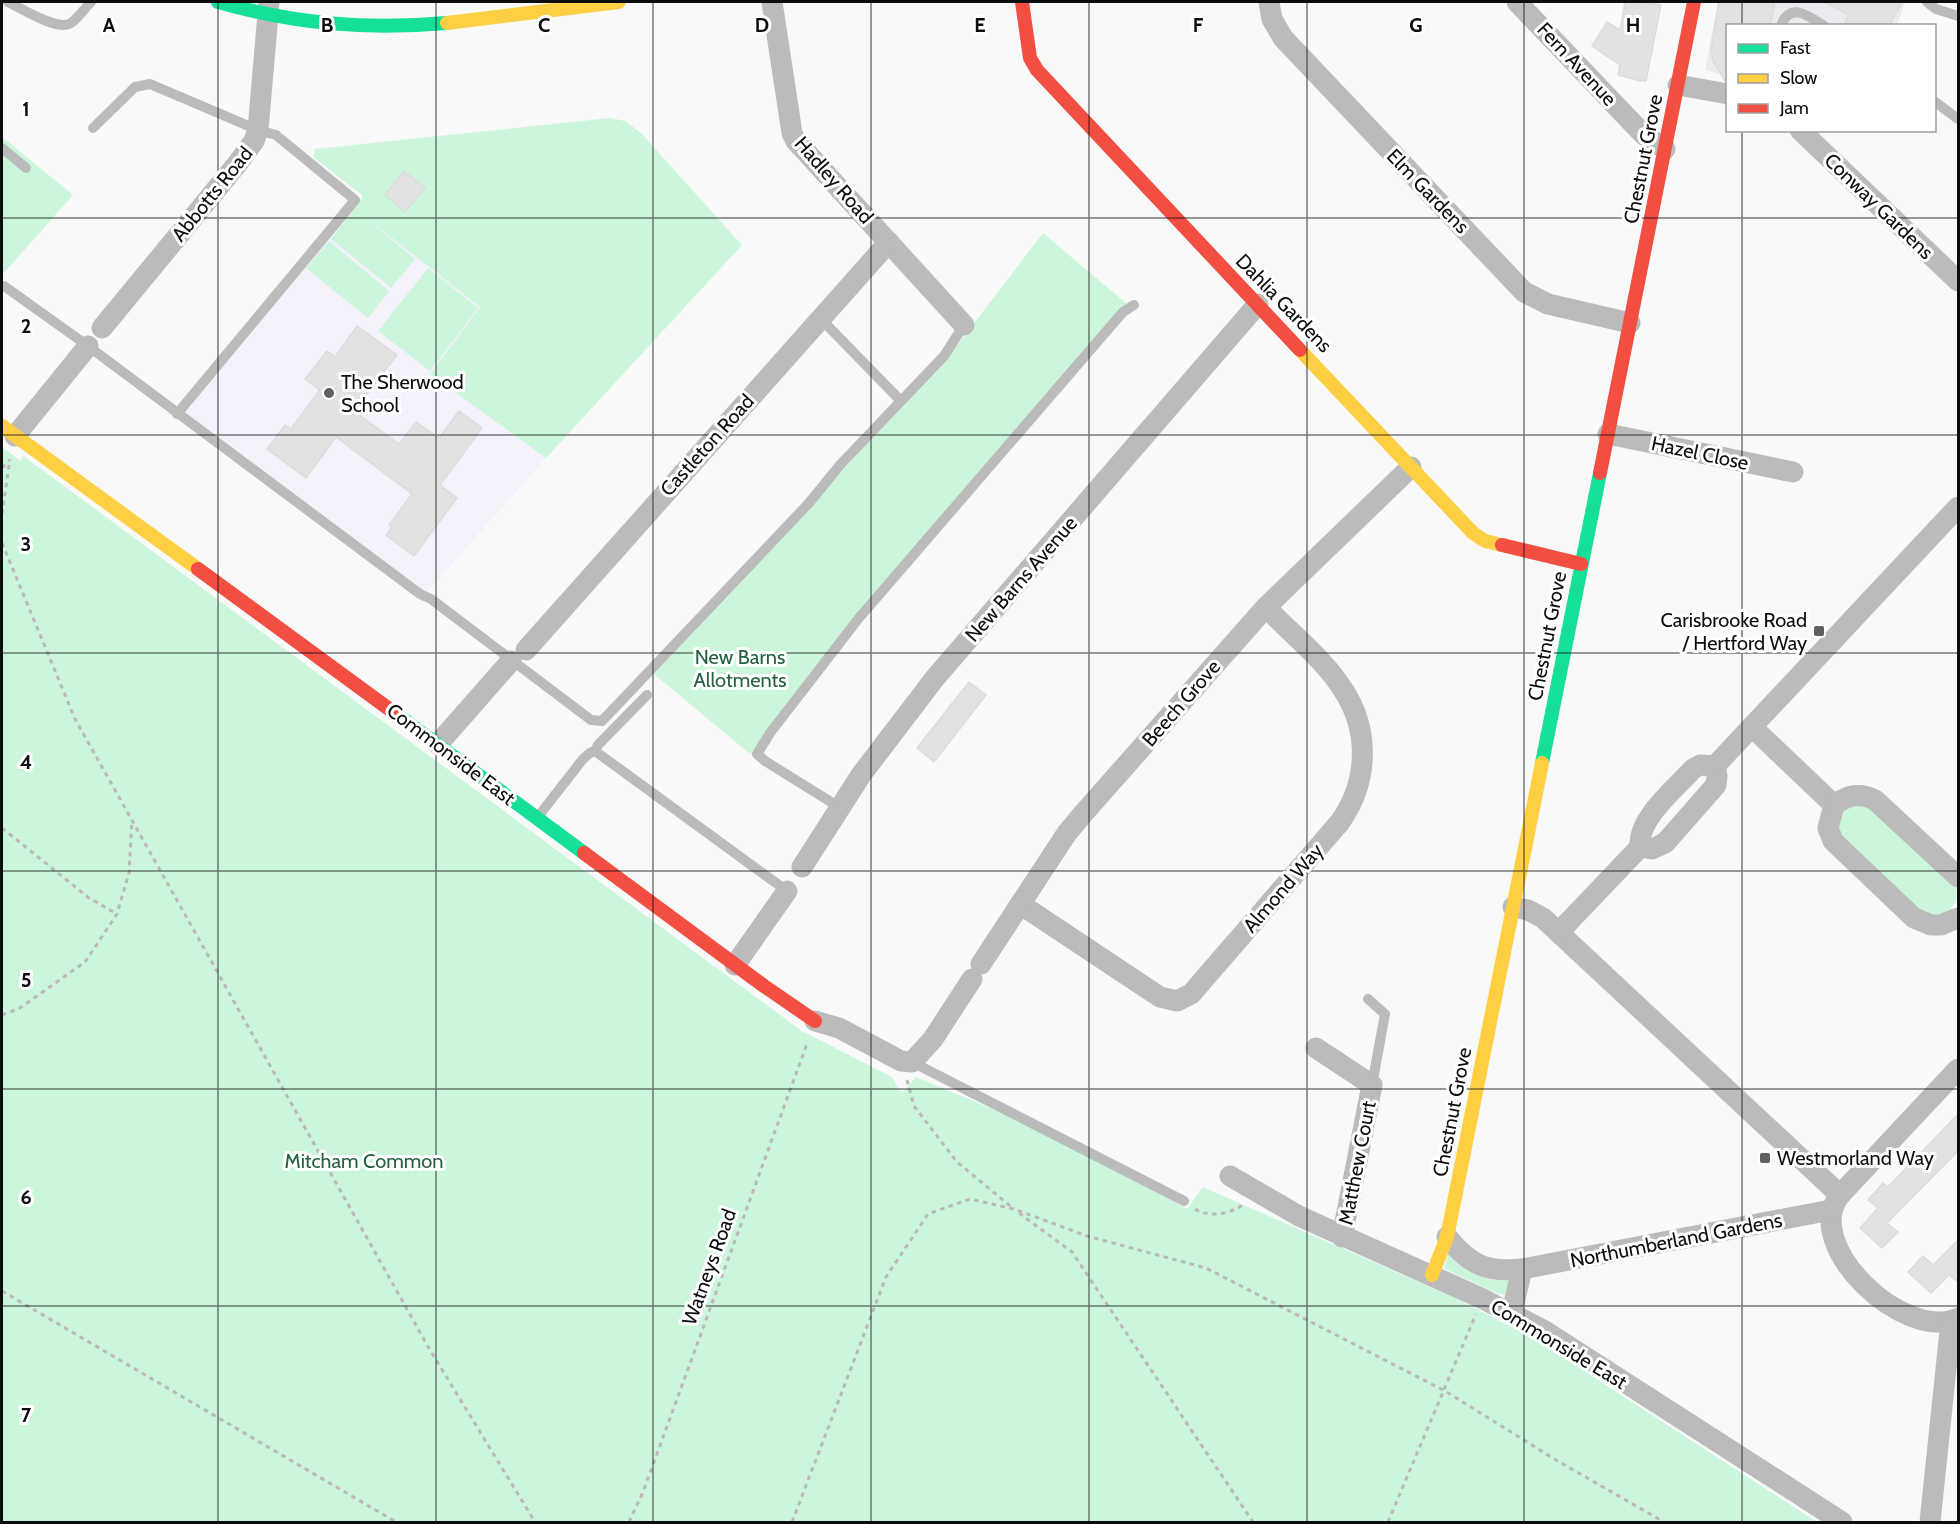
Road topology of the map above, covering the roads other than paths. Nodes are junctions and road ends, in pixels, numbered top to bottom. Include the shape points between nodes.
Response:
1 (8, 2) edge
2 (91, 2) edge
3 (218, 2) edge
4 (619, 2) edge
5 (772, 2) edge
6 (1022, 2) edge
7 (1269, 2) edge
8 (1517, 2) edge
9 (1694, 2) edge
10 (1927, 2) edge
11 (554, 6) edge
12 (268, 8) edge
13 (1959, 16) edge
14 (1781, 24) edge
15 (1820, 24) edge
16 (1678, 85) junction
17 (1726, 94) edge
18 (1936, 102) edge
19 (1959, 119) edge
20 (93, 128) dead end
21 (258, 129) junction
22 (1802, 132) edge
23 (2, 148) edge
24 (1665, 149) junction
25 (26, 168) dead end
26 (889, 242) junction
27 (1959, 281) edge
28 (4, 286) dead end
29 (1258, 304) junction
30 (1134, 305) dead end
31 (820, 318) junction
32 (1630, 323) junction
33 (964, 325) joint
34 (102, 328) dead end
35 (88, 346) junction
36 (901, 401) junction
37 (177, 414) junction
38 (8, 431) edge
39 (1608, 434) junction
40 (1411, 466) junction
41 (1793, 472) dead end
42 (1955, 517) edge
43 (1581, 564) junction
44 (1266, 607) junction
45 (518, 656) junction
46 (647, 695) dead end
47 (1752, 727) junction
48 (438, 744) junction
49 (596, 751) junction
50 (1715, 766) junction
51 (1834, 805) junction
52 (839, 807) junction
53 (537, 818) junction
54 (1640, 847) junction
55 (802, 867) dead end
56 (1959, 877) edge
57 (787, 891) joint
58 (1020, 904) junction
59 (1513, 907) junction
60 (1958, 917) edge
61 (1559, 932) junction
62 (735, 965) junction
63 (1368, 999) dead end
64 (815, 1021) joint
65 (1316, 1048) dead end
66 (907, 1061) junction
67 (1959, 1069) edge
68 (1372, 1085) junction
69 (1230, 1176) dead end
70 (1184, 1202) road end
71 (1835, 1202) junction
72 (1342, 1237) junction
73 (1447, 1237) junction
74 (1522, 1269) junction
75 (1432, 1275) junction
76 (1512, 1312) junction
77 (1955, 1320) edge
78 (1842, 1522) edge
79 (1930, 1522) edge

1 - 2 lane via 64,26
3 - 12 street
4 - 11 street
5 - 26 street, Hadley Road via 792,133
6 - 29 street, Dahlia Gardens via 1030,58 1037,69
7 - 32 street, Elm Gardens via 1272,19 1283,38 1524,292 1548,304
8 - 24 street, Fern Avenue via 1643,134
9 - 16 street, Chestnut Grove
10 - 13 lane
11 - 12 street via 429,24 376,27 333,25
12 - 21 street, Abbotts Road
14 - 15 lane via 1790,13 1798,12
16 - 17 street
16 - 24 street, Chestnut Grove
18 - 19 lane
20 - 21 lane via 135,87 150,84
21 - 34 street, Abbotts Road via 238,163
21 - 37 lane via 276,135 355,200
22 - 27 street, Conway Gardens
23 - 25 lane
24 - 32 street, Chestnut Grove
26 - 31 street, Castleton Road
26 - 33 street, Hadley Road
28 - 35 lane
29 - 40 street, Dahlia Gardens
29 - 52 street, New Barns Avenue via 935,678
30 - 52 lane via 1123,312 859,618 757,754
31 - 36 lane
31 - 45 street, Castleton Road
32 - 39 street, Chestnut Grove
33 - 36 lane via 944,356
35 - 37 lane
35 - 38 street
36 - 45 lane via 602,721 591,720
37 - 45 lane via 420,594 506,655
38 - 48 street, Commonside East
39 - 41 street, Hazel Close
39 - 43 street, Chestnut Grove
40 - 43 street, Dahlia Gardens via 1485,541
40 - 44 street, Beech Grove
42 - 47 street
43 - 59 street, Chestnut Grove
44 - 58 street, Beech Grove via 1067,833
44 - 58 street, Almond Way via 1332,674 1356,716 1362,744 1361,772 1354,799 1340,822 1191,994 1177,1001 1160,997
45 - 48 street, Castleton Road
46 - 49 lane
47 - 50 street
47 - 51 street
48 - 53 street, Commonside East
49 - 53 lane via 583,759
49 - 57 lane
50 - 54 street via 1693,769 1647,819 1639,838
50 - 54 street via 1716,785 1665,843 1652,849
51 - 56 street via 1859,795 1875,800
51 - 60 street via 1828,828 1833,841 1914,918 1941,925
52 - 55 street, New Barns Avenue
53 - 62 street, Commonside East
54 - 61 street
57 - 62 street
58 - 66 street, Beech Grove via 933,1039
59 - 61 street via 1537,913
59 - 73 street, Chestnut Grove
61 - 71 street
62 - 64 street, Commonside East
63 - 68 lane via 1385,1014
64 - 66 street, Commonside East via 839,1028
65 - 68 street, Matthew Court
66 - 70 lane
67 - 71 street
68 - 72 street, Matthew Court
69 - 72 street, Commonside East
71 - 74 street, Northumberland Gardens
71 - 77 street via 1831,1228 1844,1258 1872,1293 1912,1317 1933,1322
72 - 75 street, Commonside East
73 - 74 street, Northumberland Gardens via 1473,1262 1489,1269
73 - 75 street, Chestnut Grove
74 - 76 street
75 - 76 street, Commonside East
76 - 78 street, Commonside East
77 - 79 street

